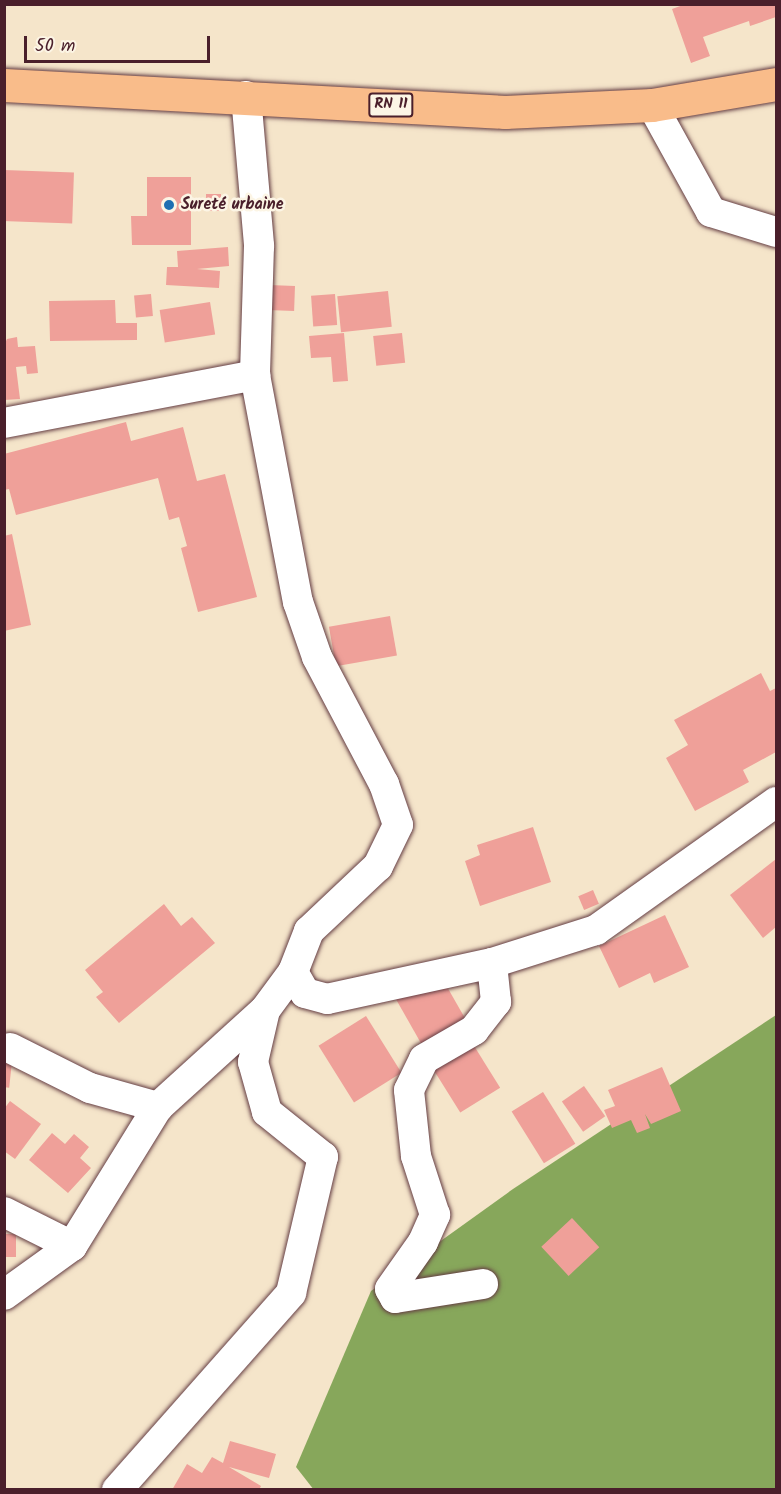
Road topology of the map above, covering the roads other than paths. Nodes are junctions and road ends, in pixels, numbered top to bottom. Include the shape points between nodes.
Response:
1 (777, 84) edge
2 (4, 85) edge
3 (246, 96) junction
4 (652, 105) junction
5 (777, 232) edge
6 (255, 375) junction
7 (4, 423) edge
8 (777, 802) edge
9 (492, 963) junction
10 (293, 972) junction
11 (265, 1010) junction
12 (10, 1048) dead end
13 (158, 1107) junction
14 (4, 1212) edge
15 (72, 1246) junction
16 (483, 1284) dead end
17 (4, 1296) edge
18 (117, 1490) edge

1 - 4 main road, RN 11
2 - 3 main road, RN 11
3 - 4 main road, RN 11 via 505,112
3 - 6 street via 259,246
4 - 5 street via 711,212
6 - 7 street
6 - 10 street via 298,602 317,657 384,784 398,825 378,866 309,931
8 - 9 street via 596,930
9 - 10 street via 327,999 305,993
9 - 16 street via 496,1002 474,1030 423,1059 409,1090 416,1156 435,1215 423,1242 390,1289 395,1298
10 - 11 street
11 - 13 street
11 - 18 street via 253,1062 267,1112 323,1157 291,1293
12 - 13 street via 90,1088
13 - 15 street
14 - 15 street
15 - 17 street

